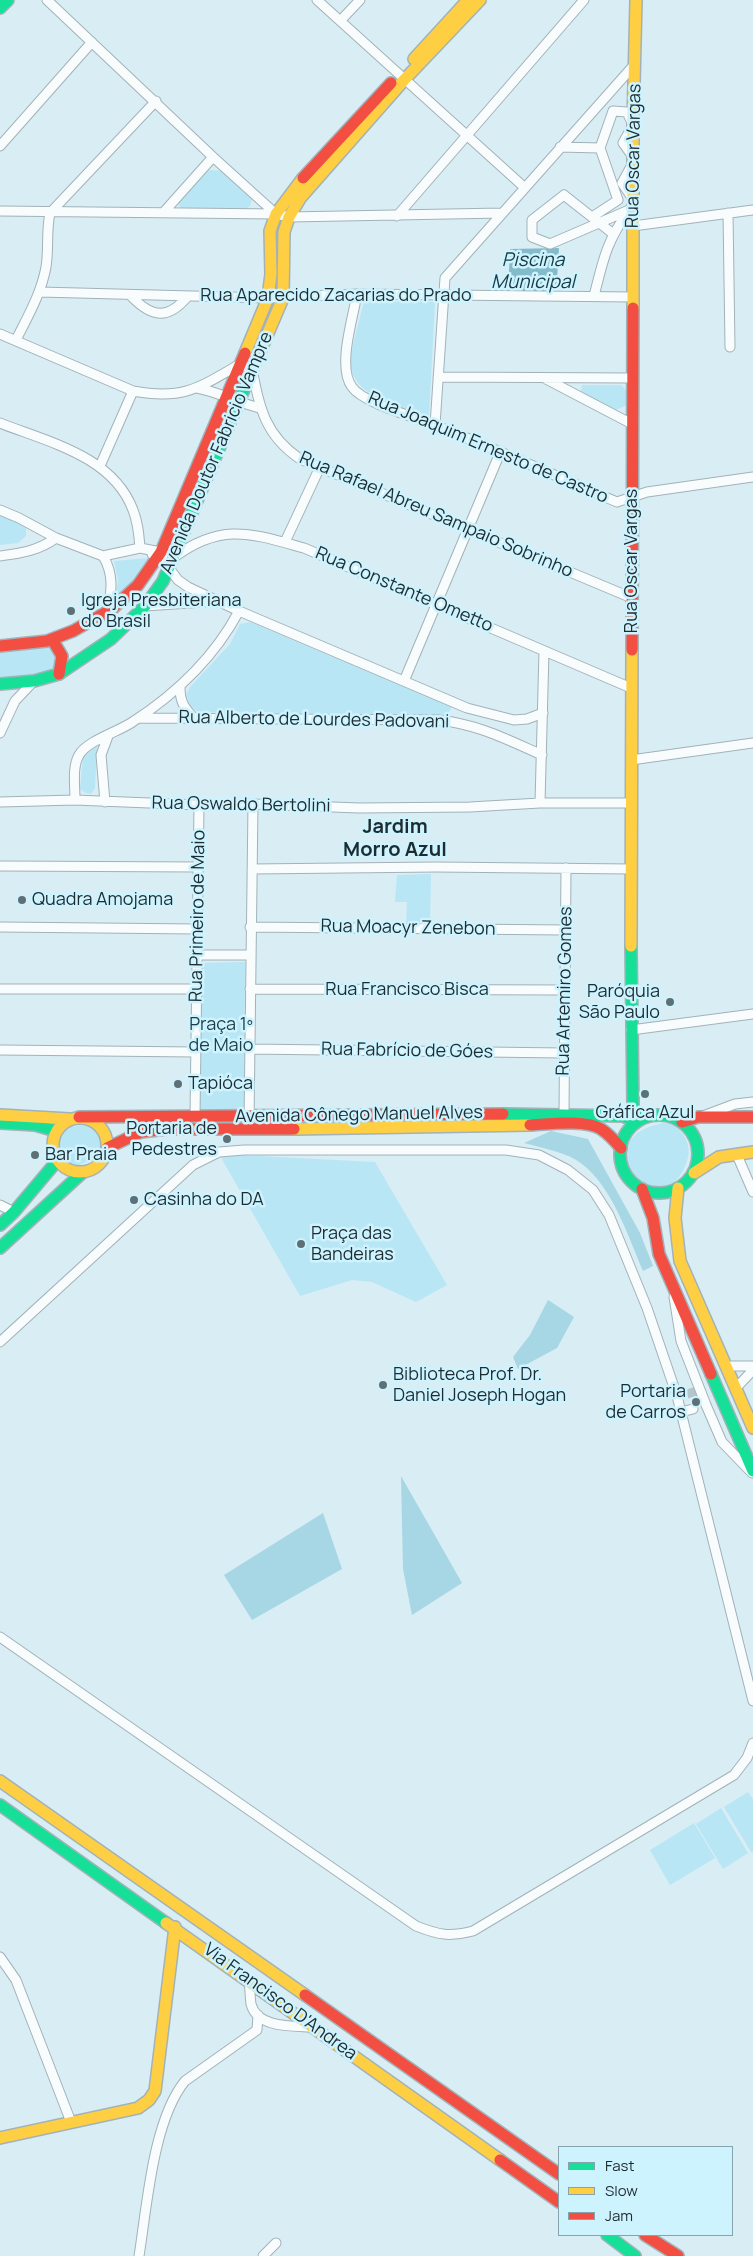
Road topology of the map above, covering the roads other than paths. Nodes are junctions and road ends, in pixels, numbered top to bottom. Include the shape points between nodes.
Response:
1 (8, 0) edge
2 (47, 0) edge
3 (317, 0) edge
4 (360, 0) edge
5 (468, 0) edge
6 (480, 0) edge
7 (584, 0) edge
8 (636, 0) edge
9 (0, 8) edge
10 (341, 20) junction
11 (92, 42) junction
12 (635, 64) junction
13 (401, 78) junction
14 (156, 102) junction
15 (633, 125) junction
16 (468, 137) junction
17 (0, 146) edge
18 (560, 147) junction
19 (600, 148) junction
20 (214, 157) junction
21 (524, 187) junction
22 (631, 205) junction
23 (753, 210) edge
24 (0, 211) edge
25 (50, 213) junction
26 (163, 213) junction
27 (502, 213) junction
28 (728, 213) junction
29 (276, 214) junction
30 (397, 216) junction
31 (289, 217) junction
32 (592, 217) junction
33 (600, 223) junction
34 (633, 226) junction
35 (612, 233) junction
36 (40, 292) junction
37 (357, 294) junction
38 (444, 295) junction
39 (131, 296) junction
40 (188, 296) junction
41 (594, 296) junction
42 (632, 297) junction
43 (268, 298) junction
44 (283, 298) junction
45 (0, 334) edge
46 (16, 340) junction
47 (730, 347) dead end
48 (240, 364) junction
49 (252, 369) junction
50 (438, 378) junction
51 (543, 378) junction
52 (632, 378) junction
53 (198, 388) junction
54 (132, 391) junction
55 (226, 397) junction
56 (238, 402) junction
57 (260, 408) junction
58 (0, 423) edge
59 (632, 424) junction
60 (435, 425) junction
61 (500, 453) junction
62 (100, 466) junction
63 (320, 467) junction
64 (753, 477) edge
65 (632, 497) junction
66 (0, 510) edge
67 (468, 529) junction
68 (56, 538) junction
69 (285, 542) junction
70 (152, 552) junction
71 (0, 556) edge
72 (103, 556) junction
73 (171, 563) junction
74 (632, 598) junction
75 (219, 601) junction
76 (436, 604) junction
77 (145, 606) junction
78 (239, 611) junction
79 (106, 612) junction
80 (52, 639) junction
81 (0, 646) edge
82 (544, 651) junction
83 (59, 674) junction
84 (404, 680) junction
85 (34, 681) junction
86 (0, 684) edge
87 (180, 687) junction
88 (631, 688) junction
89 (467, 708) junction
90 (543, 713) junction
91 (139, 718) junction
92 (195, 718) junction
93 (463, 723) junction
94 (0, 733) edge
95 (108, 736) junction
96 (753, 743) edge
97 (542, 755) junction
98 (631, 760) junction
99 (75, 800) junction
100 (0, 802) edge
101 (105, 802) junction
102 (540, 803) junction
103 (253, 804) junction
104 (631, 804) junction
105 (198, 806) junction
106 (0, 866) edge
107 (199, 867) junction
108 (566, 868) junction
109 (631, 869) junction
110 (252, 870) junction
111 (0, 927) edge
112 (250, 927) junction
113 (197, 929) junction
114 (565, 930) junction
115 (197, 955) junction
116 (250, 955) junction
117 (0, 989) edge
118 (197, 989) junction
119 (250, 989) junction
120 (565, 990) junction
121 (753, 1014) edge
122 (631, 1030) junction
123 (249, 1049) junction
124 (0, 1050) edge
125 (196, 1052) junction
126 (564, 1053) junction
127 (753, 1102) edge
128 (0, 1114) edge
129 (564, 1114) junction
130 (195, 1117) junction
131 (698, 1117) junction
132 (753, 1117) edge
133 (75, 1118) junction
134 (639, 1121) junction
135 (682, 1122) junction
136 (0, 1123) edge
137 (249, 1123) junction
138 (166, 1130) junction
139 (56, 1131) junction
140 (107, 1148) junction
141 (621, 1148) junction
142 (753, 1152) edge
143 (737, 1155) junction
144 (57, 1161) junction
145 (82, 1173) junction
146 (693, 1174) junction
147 (678, 1188) junction
148 (642, 1189) junction
149 (753, 1192) edge
150 (0, 1205) edge
151 (14, 1212) junction
152 (0, 1224) edge
153 (0, 1248) edge
154 (673, 1289) junction
155 (0, 1342) edge
156 (726, 1366) junction
157 (753, 1366) edge
158 (753, 1370) edge
159 (736, 1388) junction
160 (687, 1394) tunnel mouth
161 (677, 1396) junction
162 (693, 1409) dead end
163 (681, 1412) junction
164 (753, 1428) edge
165 (753, 1470) edge
166 (753, 1474) edge
167 (0, 1637) edge
168 (753, 1701) edge
169 (753, 1743) edge
170 (0, 1782) edge
171 (0, 1805) edge
172 (175, 1927) junction
173 (0, 1957) edge
174 (250, 1980) junction
175 (258, 2015) junction
176 (315, 2027) junction
177 (71, 2122) junction
178 (0, 2138) edge
179 (558, 2173) edge
180 (558, 2201) edge
181 (608, 2236) edge
182 (647, 2236) edge
183 (276, 2243) dead end
184 (139, 2256) edge
185 (263, 2256) edge
186 (635, 2256) edge
187 (678, 2256) edge

1 - 9 main road
2 - 11 street
3 - 10 street
4 - 10 street
5 - 13 main road
6 - 13 main road
7 - 16 street
8 - 12 main road, Rua Oscar Vargas
10 - 13 street
11 - 14 street
11 - 17 street
12 - 15 main road, Rua Oscar Vargas
12 - 18 street
13 - 16 street
13 - 29 main road via 303,178
13 - 31 main road, Avenida Doutor Fabricio Vampre via 301,196
14 - 20 street
14 - 25 street
15 - 19 street via 627,112 613,111
15 - 22 main road, Rua Oscar Vargas
16 - 21 street
16 - 30 street
18 - 19 street
18 - 21 street
19 - 32 street via 618,200
20 - 26 street
20 - 29 street
21 - 27 street
22 - 33 street
22 - 34 main road, Rua Oscar Vargas
22 - 35 street
23 - 28 street
24 - 25 street
25 - 26 street
25 - 36 street via 46,230 46,265
26 - 29 street
27 - 30 street
27 - 38 street via 446,278
28 - 34 street
28 - 47 street
29 - 31 street
29 - 43 main road, Avenida Doutor Fabricio Vampre via 270,231
30 - 31 street
31 - 44 main road, Avenida Doutor Fabricio Vampre via 284,232
32 - 33 street
32 - 33 street via 564,195 532,220 532,237 550,244
33 - 35 street
34 - 42 main road, Rua Oscar Vargas
35 - 41 street
36 - 39 street, Rua Aparecido Zacarias do Prado
36 - 46 street
37 - 38 street, Rua Aparecido Zacarias do Prado
37 - 44 street, Rua Aparecido Zacarias do Prado
37 - 60 street, Rua Joaquim Ernesto de Castro via 345,361 352,388 365,398
38 - 41 street, Rua Aparecido Zacarias do Prado
38 - 50 street
39 - 40 street, Rua Aparecido Zacarias do Prado
39 - 40 street via 142,307 163,314 178,308
40 - 43 street, Rua Aparecido Zacarias do Prado
41 - 42 street, Rua Aparecido Zacarias do Prado
42 - 52 main road, Rua Oscar Vargas
43 - 44 street, Rua Aparecido Zacarias do Prado
43 - 48 main road, Avenida Doutor Fabricio Vampre
44 - 49 main road, Avenida Doutor Fabricio Vampre
45 - 46 street
46 - 54 street
48 - 49 street
48 - 53 street
48 - 55 main road, Avenida Doutor Fabricio Vampre
49 - 56 main road, Avenida Doutor Fabricio Vampre
49 - 57 street, Rua Rafael Abreu Sampaio Sobrinho
50 - 51 street
50 - 60 street
51 - 52 street
51 - 59 street
52 - 59 main road, Rua Oscar Vargas
53 - 54 street via 163,395
53 - 55 street
54 - 62 street
55 - 56 street
55 - 70 main road, Avenida Doutor Fabricio Vampre
56 - 57 street
56 - 73 main road, Avenida Doutor Fabricio Vampre
57 - 63 street, Rua Rafael Abreu Sampaio Sobrinho via 272,433 285,448 300,459
58 - 62 street
59 - 65 main road, Rua Oscar Vargas
60 - 61 street, Rua Joaquim Ernesto de Castro
61 - 65 street, Rua Joaquim Ernesto de Castro via 617,502
61 - 67 street
62 - 70 street via 111,475 133,509
63 - 67 street, Rua Rafael Abreu Sampaio Sobrinho
63 - 69 street
64 - 65 street, Rua Joaquim Ernesto de Castro
65 - 74 main road, Rua Oscar Vargas
66 - 68 street
67 - 74 street, Rua Rafael Abreu Sampaio Sobrinho
67 - 76 street
68 - 71 street via 31,552
68 - 72 street
69 - 73 street, Rua Constante Ometto via 242,533 213,536 192,544
69 - 76 street, Rua Constante Ometto
70 - 72 street
70 - 73 street
70 - 79 main road, Avenida Doutor Fabricio Vampre via 129,595
72 - 79 street via 110,567 112,582
73 - 75 street via 178,580
73 - 77 main road, Avenida Doutor Fabricio Vampre
74 - 88 main road, Rua Oscar Vargas
75 - 77 street
75 - 78 street
76 - 82 street, Rua Constante Ometto
76 - 84 street
77 - 83 main road, Avenida Doutor Fabricio Vampre via 111,639
78 - 84 street
78 - 87 street via 212,655
79 - 80 main road, Avenida Doutor Fabricio Vampre
80 - 81 main road, Avenida Doutor Fabricio Vampre
80 - 83 main road via 62,653 64,663
82 - 88 street, Rua Constante Ometto
82 - 90 street
83 - 85 main road, Avenida Doutor Fabricio Vampre
84 - 89 street
85 - 86 main road, Avenida Doutor Fabricio Vampre
85 - 94 street via 15,701
87 - 91 street
87 - 92 street via 180,699
88 - 98 main road, Rua Oscar Vargas
89 - 90 street via 514,720
89 - 93 street
90 - 97 street
91 - 92 street, Rua Alberto de Lourdes Padovani
91 - 95 street
92 - 93 street, Rua Alberto de Lourdes Padovani via 438,720
93 - 97 street, Rua Alberto de Lourdes Padovani
95 - 99 street via 89,744 80,753 75,764
95 - 101 street via 101,755
96 - 98 street
97 - 102 street
98 - 104 main road, Rua Oscar Vargas
99 - 100 street, Rua Oswaldo Bertolini
99 - 101 street, Rua Oswaldo Bertolini
101 - 105 street, Rua Oswaldo Bertolini
102 - 103 street, Rua Oswaldo Bertolini via 359,808
102 - 104 street, Rua Oswaldo Bertolini
103 - 105 street, Rua Oswaldo Bertolini
103 - 110 street
104 - 109 main road, Rua Oscar Vargas
105 - 107 street, Rua Primeiro de Maio
106 - 107 street
107 - 113 street, Rua Primeiro de Maio
108 - 109 street
108 - 110 street
108 - 114 street, Rua Artemiro Gomes
109 - 122 main road, Rua Oscar Vargas
110 - 112 street
111 - 113 street
112 - 114 street, Rua Moacyr Zenebon
112 - 116 street
113 - 115 street, Rua Primeiro de Maio
114 - 120 street, Rua Artemiro Gomes
115 - 116 street
115 - 118 street, Rua Primeiro de Maio
116 - 119 street
117 - 118 street
118 - 125 street, Rua Primeiro de Maio
119 - 120 street, Rua Francisco Bisca
119 - 123 street
120 - 126 street, Rua Artemiro Gomes
121 - 122 street
122 - 134 main road, Rua Oscar Vargas via 633,1106
123 - 126 street, Rua Fabrício de Góes
123 - 137 street
124 - 125 street
125 - 130 street, Rua Primeiro de Maio
126 - 129 street, Rua Artemiro Gomes
127 - 131 street via 736,1104
128 - 133 main road, Avenida Cônego Manuel Alves
129 - 134 main road, Avenida Cônego Manuel Alves via 623,1116
129 - 137 main road, Avenida Cônego Manuel Alves via 332,1114
130 - 133 main road, Avenida Cônego Manuel Alves
130 - 137 main road, Avenida Cônego Manuel Alves
130 - 138 main road via 190,1125
131 - 132 main road
131 - 135 main road
133 - 139 main road
133 - 140 main road via 89,1119 103,1130
134 - 135 main road via 661,1115
134 - 141 main road via 624,1138
135 - 146 main road via 696,1140 698,1163
136 - 139 main road via 35,1125
137 - 138 main road, Avenida Cônego Manuel Alves
137 - 141 main road, Avenida Cônego Manuel Alves via 591,1124 607,1132
138 - 140 main road, Avenida Cônego Manuel Alves via 141,1132
139 - 144 main road via 52,1146
140 - 145 main road via 99,1165
141 - 148 main road via 625,1172
142 - 143 main road
143 - 146 main road via 719,1157
143 - 149 street
144 - 145 main road via 64,1168
144 - 151 main road
145 - 153 main road
146 - 147 main road
147 - 148 main road via 654,1193
147 - 156 main road via 675,1218 680,1261
148 - 154 main road via 659,1254
150 - 151 street
151 - 152 main road
154 - 165 main road
154 - 166 street via 681,1341 704,1406 722,1442
155 - 161 street via 194,1165 219,1152 506,1150 539,1155 568,1170 593,1190 609,1215 647,1308
156 - 157 street
156 - 159 main road
158 - 159 street
159 - 164 main road
160 - 161 street
161 - 163 street
162 - 163 street
163 - 168 street
167 - 169 street via 408,1920 438,1934 454,1936 473,1931 734,1776
170 - 179 main road, Via Francisco D'Andrea
171 - 172 main road, Via Francisco D'Andrea
172 - 174 main road, Via Francisco D'Andrea
172 - 177 main road via 155,2091 138,2108
173 - 177 street via 16,1980
174 - 175 street via 252,2005
174 - 176 main road, Via Francisco D'Andrea
175 - 176 street via 285,2026
175 - 184 street via 257,2030 185,2081 178,2090 158,2141
176 - 180 main road, Via Francisco D'Andrea
177 - 178 main road
181 - 186 main road
182 - 187 main road
183 - 185 street

